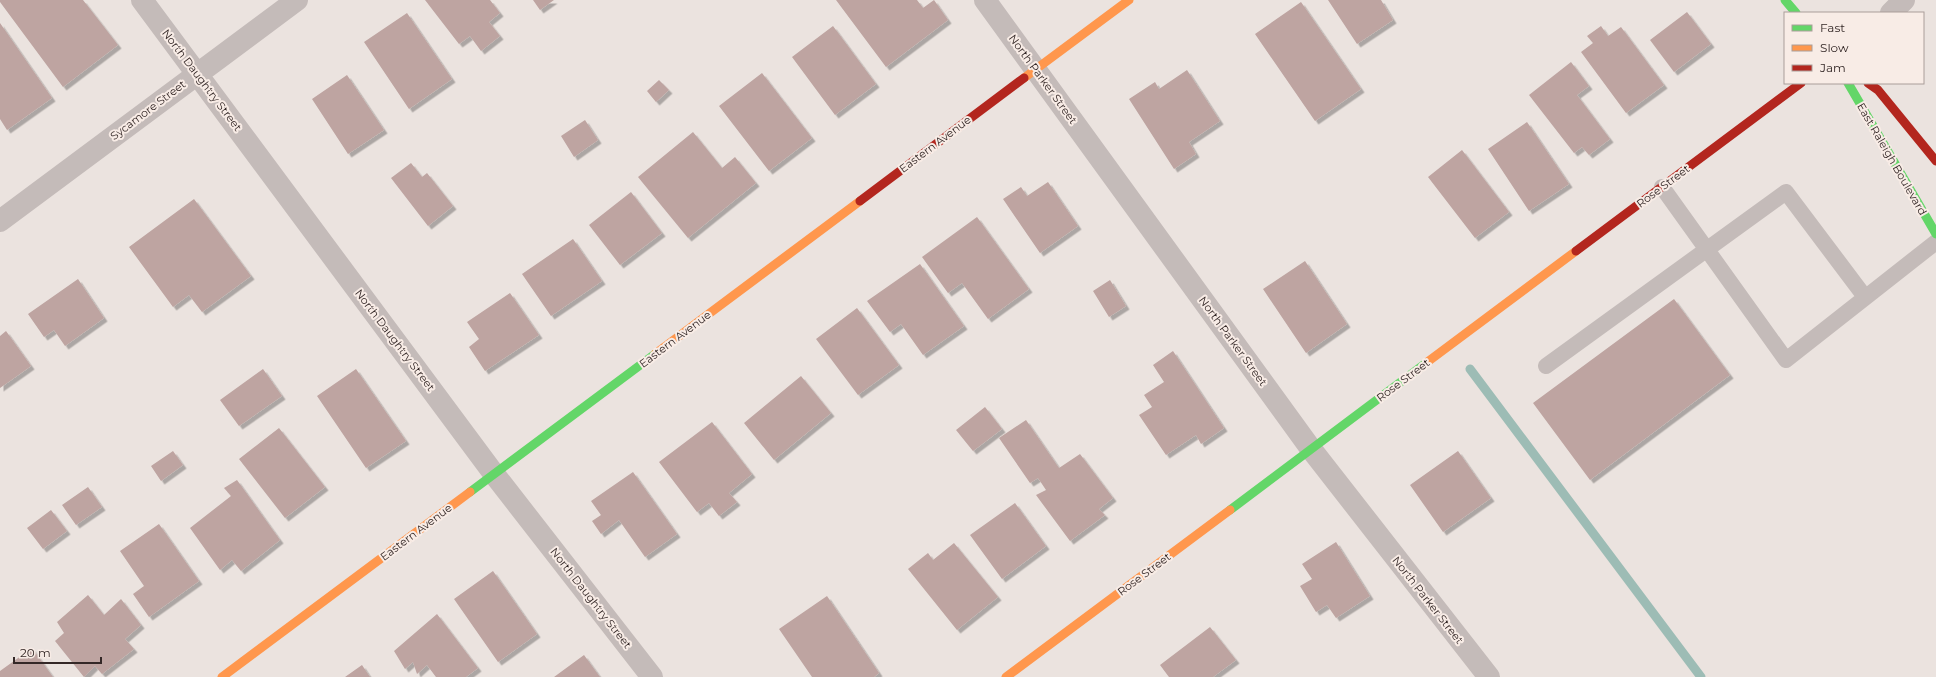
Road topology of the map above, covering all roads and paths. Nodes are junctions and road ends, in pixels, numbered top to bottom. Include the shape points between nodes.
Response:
1 (142, 0) edge
2 (297, 0) edge
3 (985, 0) edge
4 (1129, 0) edge
5 (1785, 0) edge
6 (1904, 0) edge
7 (1795, 12) edge
8 (1893, 12) edge
9 (1036, 68) junction
10 (198, 74) junction
11 (1800, 84) edge
12 (1849, 84) edge
13 (1869, 84) edge
14 (1936, 161) edge
15 (1662, 187) junction
16 (0, 221) edge
17 (1936, 234) edge
18 (1936, 242) edge
19 (1706, 249) junction
20 (1865, 297) junction
21 (1546, 366) dead end
22 (1311, 449) junction
23 (494, 474) junction
24 (222, 677) edge
25 (652, 677) edge
26 (1006, 677) edge
27 (1489, 677) edge

1 - 10 street, North Daughtry Street
2 - 10 street, Sycamore Street
3 - 9 street, North Parker Street
4 - 9 street, Eastern Avenue
5 - 7 street
6 - 8 street
9 - 22 street, North Parker Street
9 - 23 street, Eastern Avenue
10 - 16 street, Sycamore Street
10 - 23 street, North Daughtry Street
11 - 15 street, Rose Street
12 - 17 street, East Raleigh Boulevard
13 - 14 street, East Raleigh Boulevard via 1878,90
15 - 19 lane
15 - 22 street, Rose Street
18 - 20 lane
19 - 20 lane via 1786,192
19 - 20 lane via 1786,360
19 - 21 lane
22 - 26 street, Rose Street
22 - 27 street, North Parker Street
23 - 24 street, Eastern Avenue
23 - 25 street, North Daughtry Street

